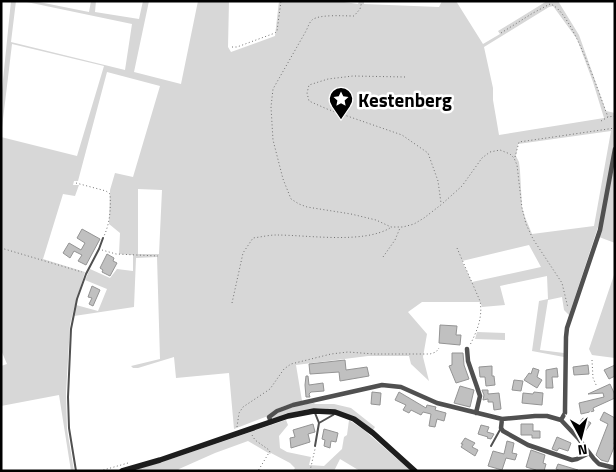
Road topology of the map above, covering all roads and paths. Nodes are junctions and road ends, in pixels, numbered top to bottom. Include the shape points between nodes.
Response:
1 (281, 1) edge
2 (362, 1) edge
3 (501, 34) dead end
4 (232, 47) dead end
5 (405, 76) dead end
6 (615, 116) edge
7 (608, 117) junction
8 (601, 121) dead end
9 (615, 128) edge
10 (615, 149) edge
11 (514, 158) junction
12 (76, 183) dead end
13 (442, 204) junction
14 (391, 227) junction
15 (400, 227) junction
16 (103, 238) joint
17 (1, 248) edge
18 (457, 248) dead end
19 (99, 249) junction
20 (158, 256) dead end
21 (383, 257) dead end
22 (86, 274) junction
23 (232, 303) dead end
24 (571, 315) junction
25 (440, 348) dead end
26 (467, 349) joint
27 (592, 360) dead end
28 (598, 387) dead end
29 (314, 411) junction
30 (335, 412) junction
31 (476, 413) junction
32 (502, 419) junction
33 (561, 420) junction
34 (271, 422) junction
35 (319, 422) junction
36 (501, 428) junction
37 (250, 429) junction
38 (239, 433) junction
39 (315, 446) joint
40 (491, 446) dead end
41 (589, 453) junction
42 (615, 468) edge
43 (76, 471) edge
44 (122, 471) edge
45 (258, 471) edge
46 (310, 471) edge
47 (415, 471) edge

1 - 4 path via 275,33
2 - 14 path via 354,16 322,16 310,22 273,89 273,140 291,199 307,207 351,214
3 - 7 path via 550,4 555,6 576,34
5 - 13 path via 328,79 309,85 307,93 309,101 402,135 428,153
6 - 7 path
7 - 8 path
9 - 11 path via 519,142
10 - 24 street via 600,230
11 - 13 path via 500,150 490,152
11 - 24 path via 526,224 562,282
12 - 16 path via 110,194 109,226
13 - 15 path via 414,224
14 - 15 path
14 - 23 path via 368,236 274,235 253,238 243,254
15 - 21 path
16 - 19 lane
17 - 22 path
18 - 26 path via 480,306 477,330
19 - 20 path via 116,254
19 - 22 lane
22 - 43 lane via 73,315 68,373 69,428
24 - 33 street via 566,337 565,413
25 - 38 path via 430,354 348,352 291,364 270,389 243,407 239,413
26 - 31 street via 480,396
27 - 28 path via 593,378
29 - 30 main road
29 - 34 main road
29 - 35 lane
30 - 35 lane
30 - 47 main road via 366,427
31 - 32 street
31 - 34 street via 437,403 401,387 382,385 292,404 273,413 269,418
32 - 33 street via 546,416
32 - 36 street
33 - 41 street
34 - 37 main road
35 - 39 lane
36 - 40 lane
36 - 41 street via 528,446 567,459 577,459
37 - 38 main road
37 - 45 path via 255,440 270,452
38 - 44 main road
39 - 46 path
41 - 42 street via 599,464

